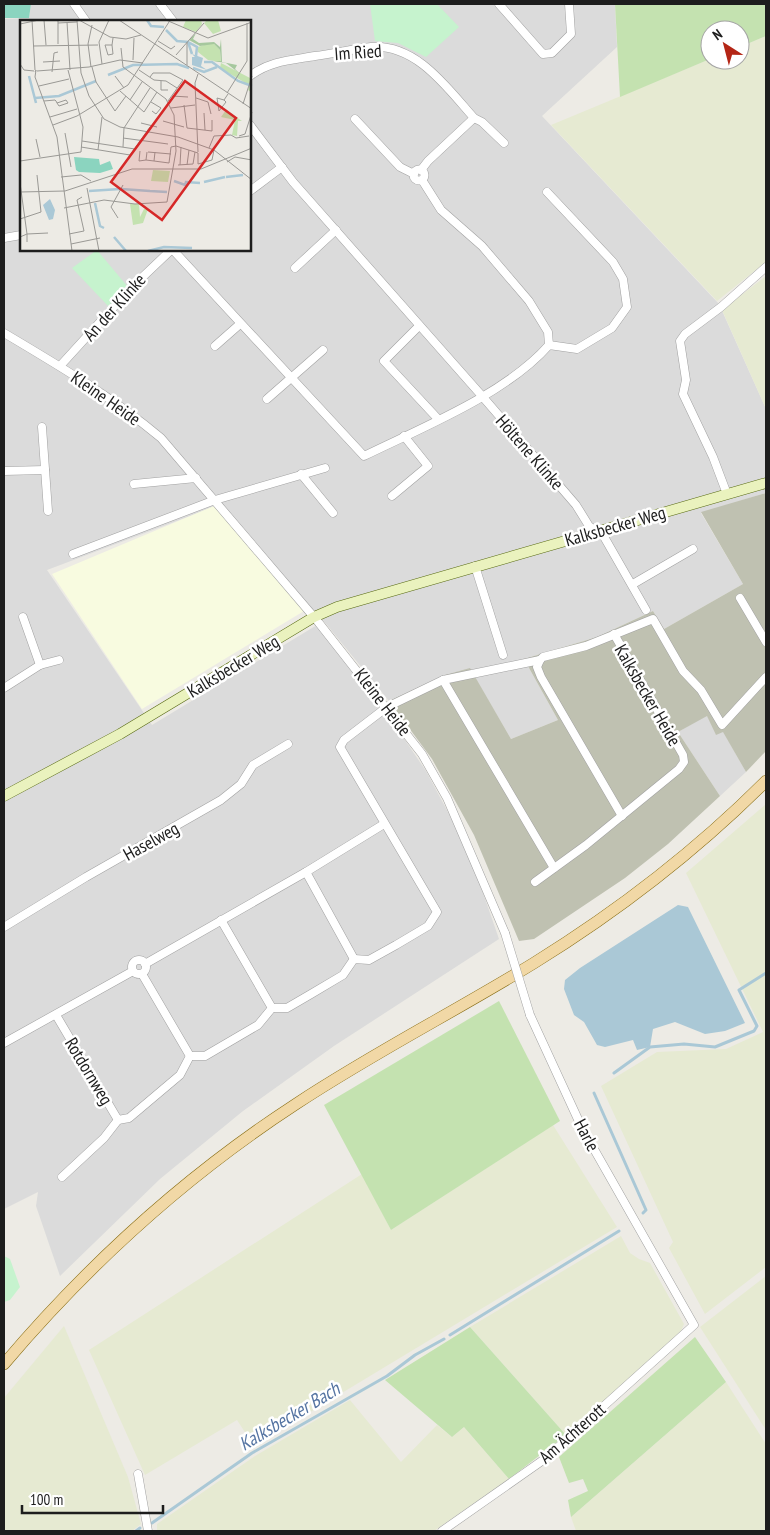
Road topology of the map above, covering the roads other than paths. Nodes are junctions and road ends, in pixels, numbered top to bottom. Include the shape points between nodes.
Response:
1 (74, 4) edge
2 (160, 4) edge
3 (498, 4) edge
4 (569, 4) edge
5 (85, 20) edge
6 (172, 20) edge
7 (251, 75) edge
8 (474, 118) junction
9 (355, 119) dead end
10 (251, 126) edge
11 (504, 143) dead end
12 (282, 167) junction
13 (421, 170) junction
14 (414, 174) junction
15 (422, 180) junction
16 (251, 190) edge
17 (547, 192) dead end
18 (336, 230) junction
19 (20, 235) edge
20 (4, 238) edge
21 (171, 251) edge
22 (173, 251) edge
23 (295, 268) dead end
24 (766, 268) edge
25 (240, 324) junction
26 (420, 326) junction
27 (4, 333) edge
28 (549, 345) junction
29 (215, 346) dead end
30 (323, 350) dead end
31 (60, 366) junction
32 (292, 379) junction
33 (482, 396) junction
34 (267, 399) dead end
35 (438, 419) junction
36 (42, 427) dead end
37 (404, 436) junction
38 (325, 468) dead end
39 (45, 470) junction
40 (4, 471) edge
41 (301, 474) junction
42 (196, 478) junction
43 (766, 483) edge
44 (134, 484) dead end
45 (727, 494) junction
46 (392, 496) dead end
47 (215, 500) junction
48 (48, 511) dead end
49 (333, 513) dead end
50 (597, 531) junction
51 (693, 549) dead end
52 (73, 554) dead end
53 (475, 566) junction
54 (633, 584) junction
55 (740, 598) dead end
56 (646, 610) dead end
57 (23, 617) dead end
58 (314, 617) junction
59 (614, 634) junction
60 (766, 642) edge
61 (503, 654) dead end
62 (59, 660) dead end
63 (540, 660) junction
64 (40, 665) junction
65 (766, 677) edge
66 (443, 680) junction
67 (4, 688) edge
68 (387, 707) junction
69 (288, 744) dead end
70 (766, 781) edge
71 (4, 796) edge
72 (622, 816) junction
73 (384, 824) junction
74 (554, 868) junction
75 (306, 872) junction
76 (534, 882) dead end
77 (221, 920) junction
78 (4, 927) edge
79 (505, 933) joint
80 (354, 959) junction
81 (145, 964) junction
82 (133, 971) junction
83 (142, 974) junction
84 (272, 1008) junction
85 (56, 1015) junction
86 (4, 1043) edge
87 (190, 1056) junction
88 (118, 1120) junction
89 (62, 1177) dead end
90 (694, 1325) joint
91 (4, 1364) edge
92 (138, 1474) dead end
93 (148, 1531) edge
94 (442, 1531) edge

1 - 5 street
2 - 6 street
3 - 4 street via 543,54 552,53 571,34
7 - 8 street, Im Ried via 279,62 372,47 385,48 425,65
8 - 11 street, Im Ried
8 - 13 street
9 - 14 street via 400,167
10 - 12 street, Höltene Klinke
12 - 16 street
12 - 18 street, Höltene Klinke
13 - 14 street
13 - 15 street via 425,174
14 - 15 street via 417,181
15 - 28 street via 441,210 508,274 548,332
17 - 28 street via 613,262 623,279 627,308 612,328 577,349
18 - 23 street
18 - 26 street, Höltene Klinke
19 - 20 street
21 - 31 street, An der Klinke via 130,288
22 - 25 street, An der Klinke
24 - 45 street via 680,341 686,380 683,394
25 - 29 street
25 - 32 street, An der Klinke
26 - 33 street, Höltene Klinke
26 - 35 street via 384,361
27 - 31 street, Kleine Heide
28 - 33 street via 538,358
30 - 32 street
31 - 42 street, Kleine Heide via 135,416 161,438
32 - 34 street
32 - 37 street, An der Klinke via 364,456
33 - 35 street, An der Klinke
33 - 50 street, Höltene Klinke via 576,505 589,526
35 - 37 street, An der Klinke
36 - 39 street
37 - 46 street via 428,466
38 - 41 street
39 - 40 street
39 - 48 street
41 - 47 street
41 - 49 street
42 - 44 street
42 - 47 street, Kleine Heide
43 - 45 street, Kalksbecker Weg
45 - 50 street, Kalksbecker Weg
47 - 52 street
47 - 58 street, Kleine Heide
50 - 53 street, Kalksbecker Weg
50 - 54 street, Höltene Klinke via 603,535
51 - 54 street
53 - 58 street, Kalksbecker Weg via 337,607
53 - 61 street
54 - 56 street, Höltene Klinke
55 - 60 street
57 - 64 street
58 - 68 street, Kleine Heide
58 - 71 street, Kalksbecker Weg via 120,734
59 - 63 street, Kalksbecker Heide
59 - 65 street, Kalksbecker Heide via 653,619 683,671 701,690 722,725
59 - 72 street, Kalksbecker Heide via 684,762
62 - 64 street
63 - 66 street, Kalksbecker Heide
63 - 72 street via 537,667 541,677
64 - 67 street
66 - 68 street, Kalksbecker Heide
66 - 74 street
68 - 73 street via 344,740 340,747
68 - 79 street, Kleine Heide via 422,754 447,798
69 - 78 street, Haselweg via 252,765 242,784 221,800
70 - 91 main road via 712,833 620,906 534,963 303,1100 227,1153 103,1258
72 - 74 street, Kalksbecker Heide
73 - 75 street
73 - 80 street via 437,912 428,926 396,945 369,960
74 - 76 street, Kalksbecker Heide
75 - 77 street
75 - 80 street
77 - 81 street
77 - 84 street
79 - 90 street, Harle, bridge via 530,1015 582,1128
80 - 84 street via 343,975 287,1008
81 - 82 street via 136,961
81 - 83 street
82 - 83 street
82 - 85 street
83 - 87 street
84 - 87 street via 258,1025 205,1056
85 - 86 street
85 - 88 street, Rotdornweg
87 - 88 street, Rotdornweg via 180,1075 129,1118
88 - 89 street via 104,1138
90 - 94 street, Am Ächterott via 546,1458
92 - 93 street

